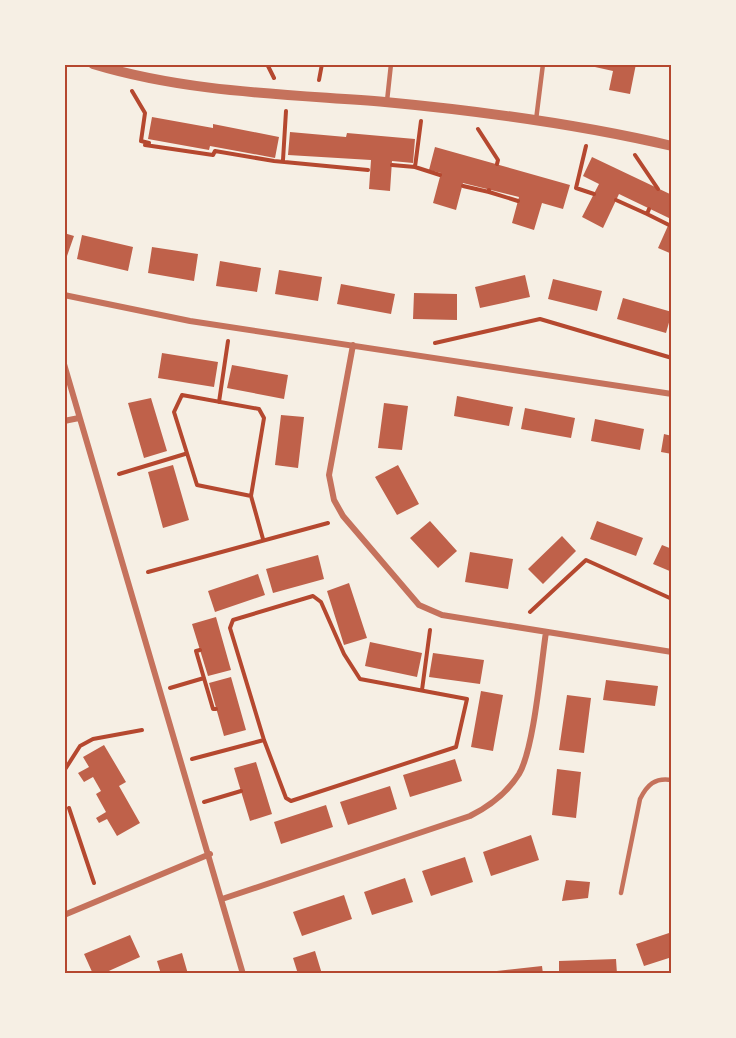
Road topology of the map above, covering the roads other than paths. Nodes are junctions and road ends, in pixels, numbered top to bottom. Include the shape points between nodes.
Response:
1 (93, 64) edge
2 (391, 64) edge
3 (542, 65) edge
4 (387, 103) junction
5 (536, 120) junction
6 (672, 146) edge
7 (64, 295) edge
8 (353, 345) junction
9 (64, 364) edge
10 (672, 394) edge
11 (79, 418) junction
12 (64, 422) edge
13 (546, 632) junction
14 (672, 652) edge
15 (672, 780) edge
16 (210, 854) junction
17 (621, 893) dead end
18 (222, 899) junction
19 (64, 915) edge
20 (243, 974) edge

1 - 4 street via 186,87
2 - 4 lane
3 - 5 lane
4 - 5 street
5 - 6 street
7 - 8 street via 190,321
8 - 10 street
8 - 13 street via 328,475 343,516 419,605 430,612
9 - 11 street
11 - 12 street
11 - 16 street
13 - 14 street
13 - 18 street via 528,750 520,772 506,792 488,807
15 - 17 lane via 653,781 640,799
16 - 18 street
16 - 19 street
18 - 20 street

